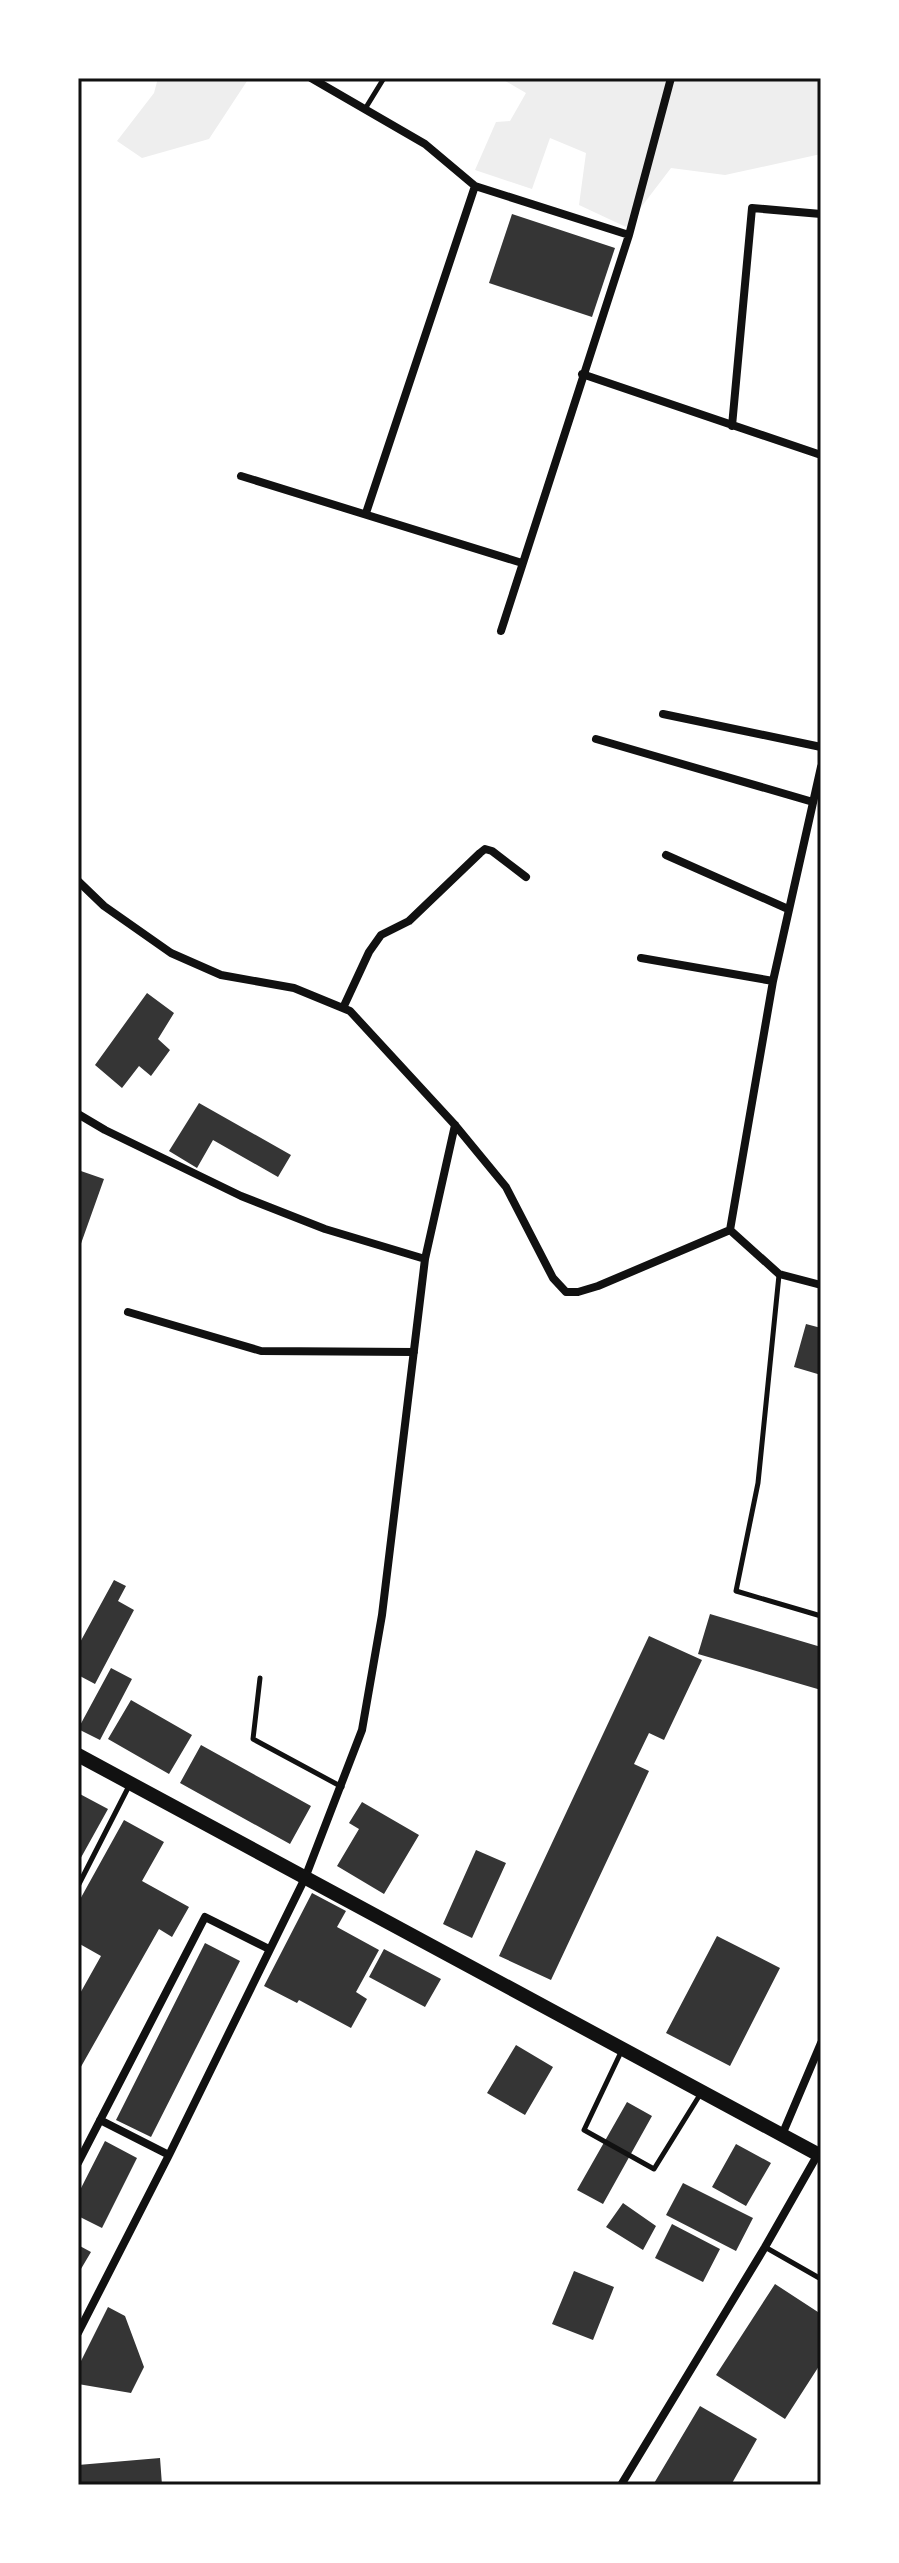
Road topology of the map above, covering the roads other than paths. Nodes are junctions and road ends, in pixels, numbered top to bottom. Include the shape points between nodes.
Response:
1 (311, 78) edge
2 (384, 78) edge
3 (671, 78) edge
4 (365, 109) junction
5 (475, 186) junction
6 (821, 214) edge
7 (629, 235) junction
8 (582, 374) junction
9 (732, 426) junction
10 (821, 455) edge
11 (241, 476) dead end
12 (366, 513) junction
13 (522, 563) junction
14 (501, 631) dead end
15 (663, 714) dead end
16 (596, 739) dead end
17 (821, 747) edge
18 (821, 767) edge
19 (813, 802) junction
20 (666, 855) dead end
21 (526, 877) dead end
22 (78, 881) edge
23 (788, 909) junction
24 (641, 958) dead end
25 (773, 981) junction
26 (343, 1008) junction
27 (78, 1114) edge
28 (455, 1125) junction
29 (730, 1230) junction
30 (425, 1259) junction
31 (779, 1274) junction
32 (821, 1285) edge
33 (128, 1312) dead end
34 (414, 1352) junction
35 (821, 1616) edge
36 (260, 1678) dead end
37 (78, 1755) edge
38 (130, 1783) junction
39 (342, 1787) junction
40 (305, 1878) junction
41 (78, 1886) edge
42 (269, 1949) junction
43 (821, 2043) edge
44 (623, 2049) junction
45 (701, 2092) junction
46 (100, 2120) junction
47 (782, 2135) junction
48 (169, 2155) junction
49 (819, 2155) edge
50 (78, 2163) edge
51 (765, 2247) junction
52 (821, 2279) edge
53 (78, 2312) edge
54 (87, 2317) junction
55 (78, 2333) edge
56 (621, 2485) edge

1 - 4 street
2 - 4 lane
3 - 7 street
4 - 5 street via 425,144
5 - 7 street
5 - 12 street
6 - 9 street via 752,208
7 - 8 street
8 - 9 street
8 - 13 street
9 - 10 street
11 - 12 street
12 - 13 street
13 - 14 street
15 - 17 street
16 - 19 street
18 - 19 street
19 - 23 street
20 - 23 street
21 - 26 street via 485,849 409,921 381,935
22 - 26 street via 171,953 221,975 294,988
23 - 25 street
24 - 25 street
25 - 29 street
26 - 28 street
27 - 30 street via 241,1196 325,1229
28 - 29 street via 506,1187 553,1278 566,1292 598,1286
28 - 30 street
29 - 31 street
30 - 34 street
31 - 32 street
31 - 35 lane via 758,1483 736,1591
33 - 34 street via 261,1351
34 - 39 street via 382,1615 362,1730
36 - 39 lane via 253,1739
37 - 38 main road
38 - 40 main road
38 - 41 lane
39 - 40 street
40 - 42 street
40 - 44 main road
42 - 46 street via 205,1917
42 - 48 street
43 - 47 street
44 - 45 main road
44 - 45 lane via 584,2130 654,2169
45 - 47 main road
46 - 48 street
46 - 50 street
47 - 49 main road
48 - 54 street
49 - 51 street
51 - 52 lane
51 - 56 street
53 - 54 street
54 - 55 street

